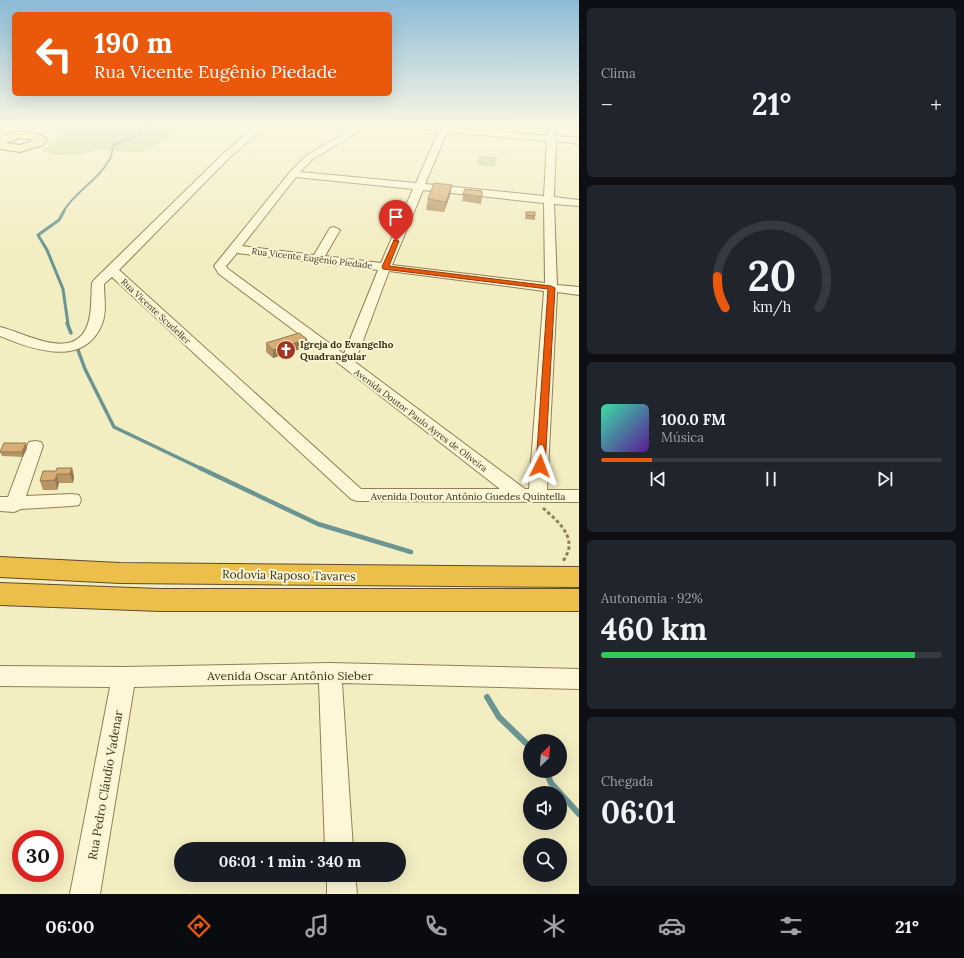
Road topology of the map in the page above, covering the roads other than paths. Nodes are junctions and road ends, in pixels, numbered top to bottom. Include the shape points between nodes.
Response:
1 (216, 166) edge
2 (301, 166) edge
3 (428, 166) edge
4 (551, 166) edge
5 (293, 174) junction
6 (419, 187) junction
7 (549, 200) junction
8 (579, 204) edge
9 (334, 230) dead end
10 (235, 249) junction
11 (318, 259) junction
12 (385, 267) junction
13 (112, 270) junction
14 (551, 288) junction
15 (579, 291) edge
16 (0, 331) edge
17 (347, 363) junction
18 (35, 446) dead end
19 (357, 495) joint
20 (529, 495) junction
21 (579, 496) edge
22 (72, 500) dead end
23 (7, 504) edge
24 (0, 567) edge
25 (579, 577) edge
26 (0, 594) edge
27 (579, 600) edge
28 (330, 673) junction
29 (0, 676) edge
30 (124, 676) junction
31 (579, 679) edge
32 (340, 842) edge
33 (341, 882) edge
34 (85, 894) edge
35 (342, 894) edge

1 - 13 street, Rua Vicente Scudeller
2 - 5 street, Avenida Doutor Paulo Ayres de Oliveira
3 - 6 street
4 - 7 street
5 - 6 street
5 - 10 street, Avenida Doutor Paulo Ayres de Oliveira
6 - 7 street
6 - 12 street
7 - 8 street
7 - 14 street
9 - 11 street
10 - 11 street, Rua Vicente Eugênio Piedade
10 - 17 street, Avenida Doutor Paulo Ayres de Oliveira via 220,266 223,271
11 - 12 street, Rua Vicente Eugênio Piedade
12 - 14 street, Rua Vicente Eugênio Piedade
12 - 17 street
13 - 16 street via 98,284 96,323 87,339 64,348 48,348
13 - 19 street, Rua Vicente Scudeller
14 - 15 street, Rua Vicente Eugênio Piedade
14 - 20 street
17 - 20 street, Avenida Doutor Paulo Ayres de Oliveira
18 - 23 street
19 - 20 street, Avenida Doutor Antônio Guedes Quintella
20 - 21 street, Avenida Doutor Antônio Guedes Quintella
22 - 23 street
24 - 25 highway, Rodovia Raposo Tavares via 120,573
26 - 27 highway via 160,600
28 - 30 street, Avenida Oscar Antônio Sieber
28 - 31 street, Avenida Oscar Antônio Sieber
28 - 32 street
29 - 30 street, Avenida Oscar Antônio Sieber
30 - 34 street, Rua Pedro Cláudio Vadenar
33 - 35 street

